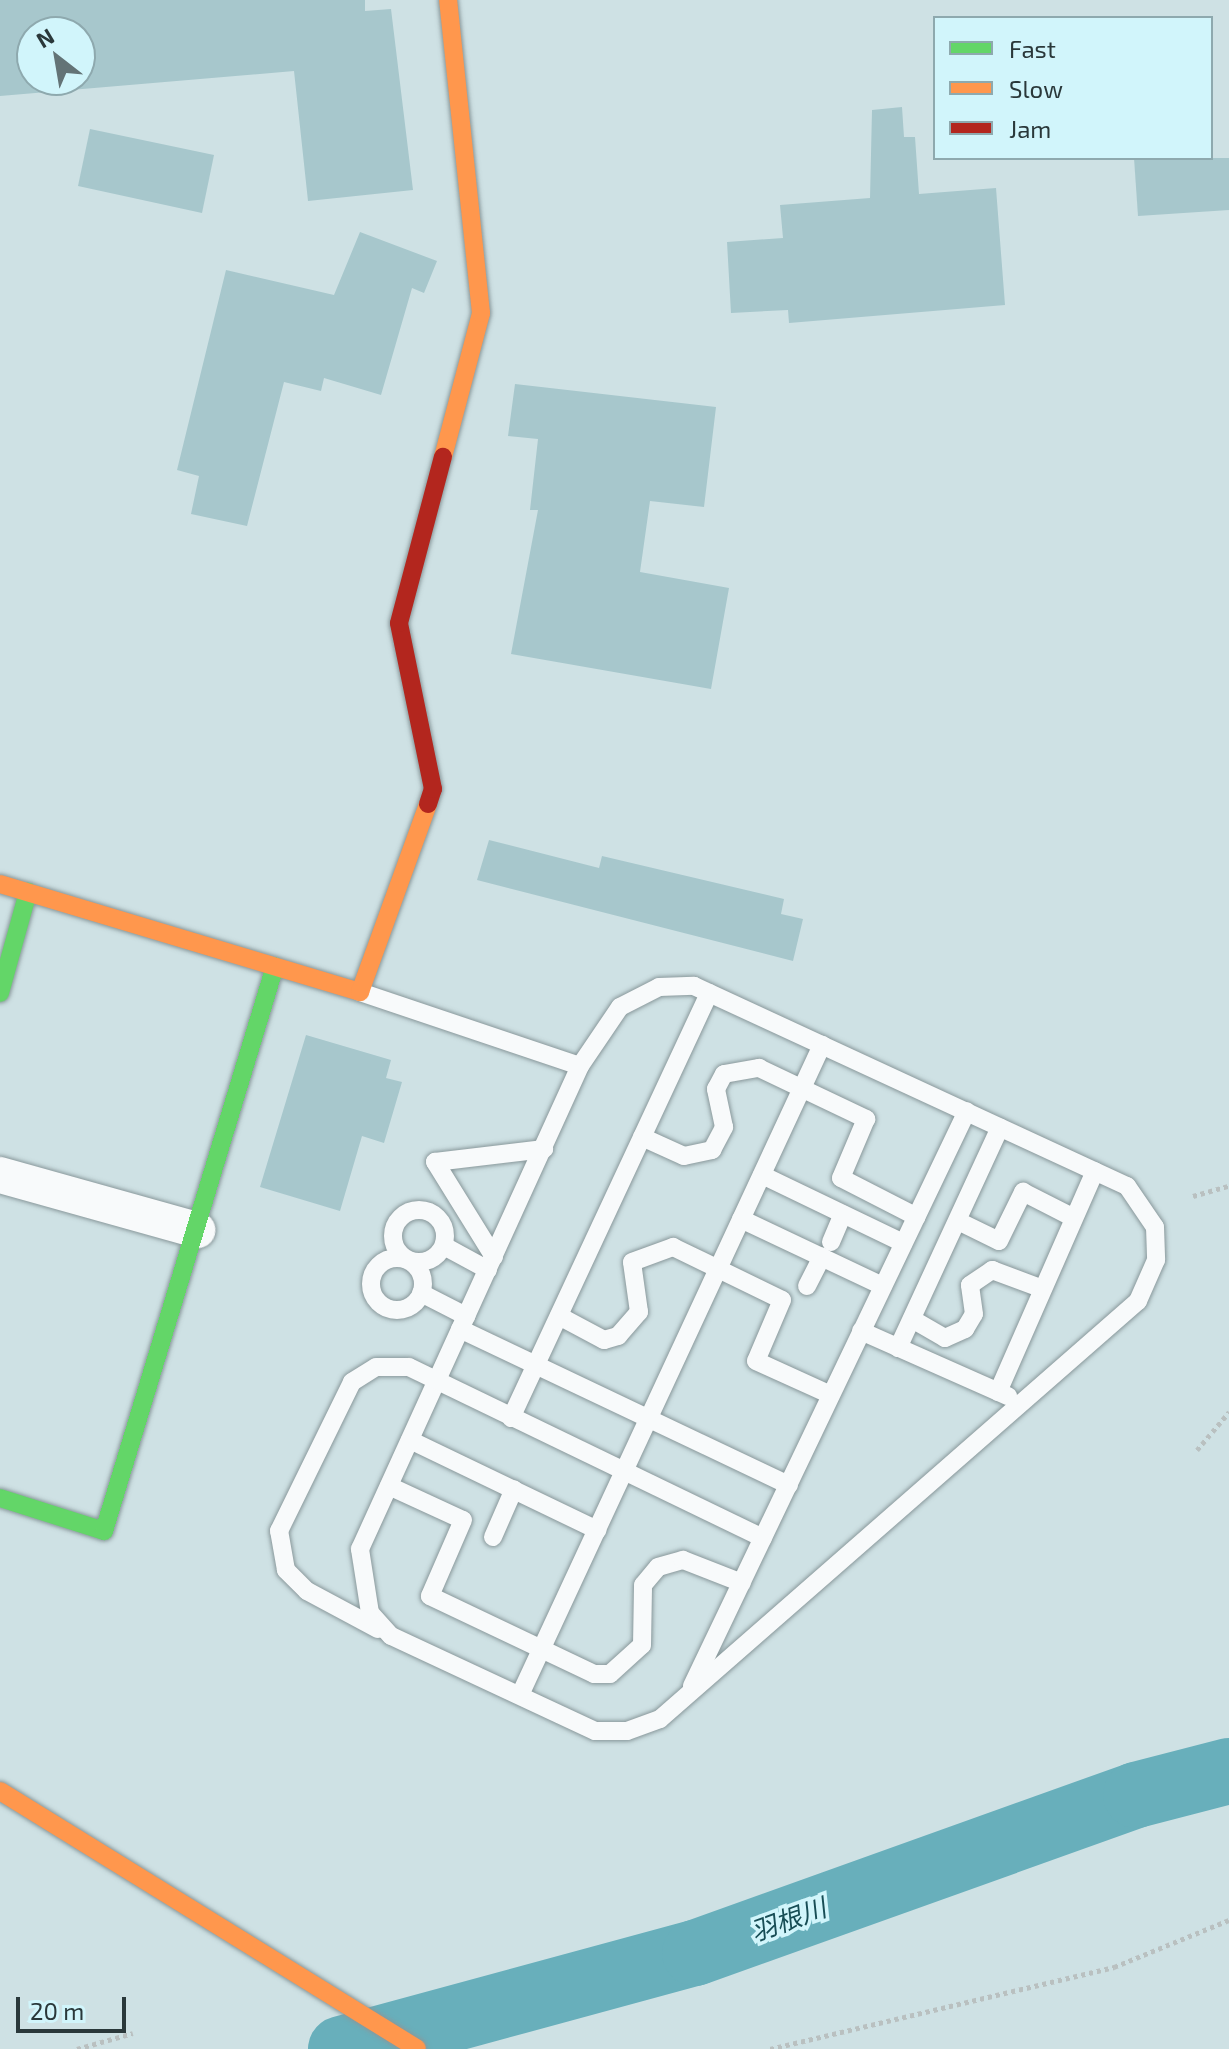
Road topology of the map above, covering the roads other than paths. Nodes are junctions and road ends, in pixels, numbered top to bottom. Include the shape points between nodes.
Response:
1 (448, 0) edge
2 (0, 884) edge
3 (28, 892) junction
4 (275, 966) junction
5 (360, 992) junction
6 (0, 993) edge
7 (709, 993) junction
8 (822, 1045) junction
9 (580, 1066) junction
10 (802, 1089) junction
11 (967, 1111) junction
12 (1000, 1127) junction
13 (642, 1137) junction
14 (544, 1149) junction
15 (1095, 1171) junction
16 (0, 1175) edge
17 (762, 1175) junction
18 (843, 1214) junction
19 (917, 1217) junction
20 (1074, 1218) junction
21 (741, 1219) junction
22 (960, 1222) junction
23 (197, 1230) junction
24 (903, 1243) junction
25 (444, 1246) dead end
26 (826, 1250) junction
27 (491, 1263) junction
28 (718, 1270) junction
29 (807, 1286) dead end
30 (883, 1286) junction
31 (1043, 1289) junction
32 (421, 1293) dead end
33 (559, 1316) junction
34 (912, 1319) junction
35 (463, 1322) junction
36 (861, 1331) junction
37 (898, 1348) junction
38 (537, 1364) junction
39 (436, 1381) junction
40 (998, 1392) junction
41 (831, 1395) junction
42 (1022, 1402) junction
43 (511, 1418) junction
44 (649, 1418) junction
45 (410, 1440) junction
46 (623, 1474) junction
47 (789, 1485) junction
48 (389, 1486) junction
49 (514, 1489) junction
50 (0, 1498) edge
51 (597, 1530) junction
52 (493, 1537) dead end
53 (763, 1538) junction
54 (742, 1583) junction
55 (391, 1636) junction
56 (543, 1646) junction
57 (520, 1695) junction
58 (687, 1695) junction
59 (0, 1791) edge
60 (417, 2049) edge

1 - 5 street via 481,313 399,623 433,789
2 - 3 street
3 - 4 street
3 - 6 street
4 - 5 street
4 - 23 street
5 - 9 lane
7 - 8 lane
7 - 9 lane via 659,987 620,1007
7 - 13 lane
8 - 10 lane
8 - 11 lane
9 - 14 lane
10 - 13 lane via 739,1067 716,1089 724,1127 712,1150 684,1156
10 - 17 lane
10 - 19 lane via 866,1119 841,1178
11 - 12 lane
11 - 19 lane
12 - 15 lane
12 - 22 lane
13 - 33 lane
14 - 27 lane
14 - 27 lane via 435,1162
15 - 20 lane
15 - 42 lane via 1127,1186 1155,1227 1156,1260 1138,1301
16 - 23 street
17 - 18 lane
17 - 21 lane
18 - 24 lane
18 - 26 lane
19 - 24 lane
20 - 22 lane via 1023,1192 999,1241
20 - 31 lane
21 - 26 lane
21 - 28 lane
22 - 34 lane
23 - 50 street via 104,1531
24 - 30 lane
25 - 27 lane
26 - 29 lane
26 - 30 lane
27 - 35 lane
28 - 33 lane via 658,1246 632,1262 639,1312 625,1331 604,1340
28 - 41 lane via 782,1300 756,1361
28 - 44 lane
30 - 36 lane
31 - 34 lane via 992,1270 970,1285 974,1314 965,1329 945,1338
31 - 40 lane
32 - 35 lane
33 - 38 lane
34 - 37 lane
35 - 38 lane
35 - 39 lane
36 - 37 lane
36 - 41 lane
37 - 40 lane
38 - 43 lane
38 - 44 lane
39 - 43 lane
39 - 45 lane
39 - 55 lane via 398,1364 360,1375 279,1531 286,1570 307,1591
40 - 42 lane
41 - 47 lane
42 - 58 lane
43 - 46 lane
44 - 46 lane
44 - 47 lane
45 - 48 lane
45 - 49 lane
46 - 51 lane
46 - 53 lane
47 - 53 lane
48 - 55 lane via 360,1549 359,1577 370,1613
48 - 56 lane via 463,1520 430,1596
49 - 51 lane
49 - 52 lane
51 - 56 lane
53 - 54 lane
54 - 56 lane via 683,1560 658,1567 643,1585 642,1645 610,1674 594,1674
54 - 58 lane
55 - 57 lane
56 - 57 lane
57 - 58 lane via 595,1731 627,1731 660,1719
59 - 60 street

